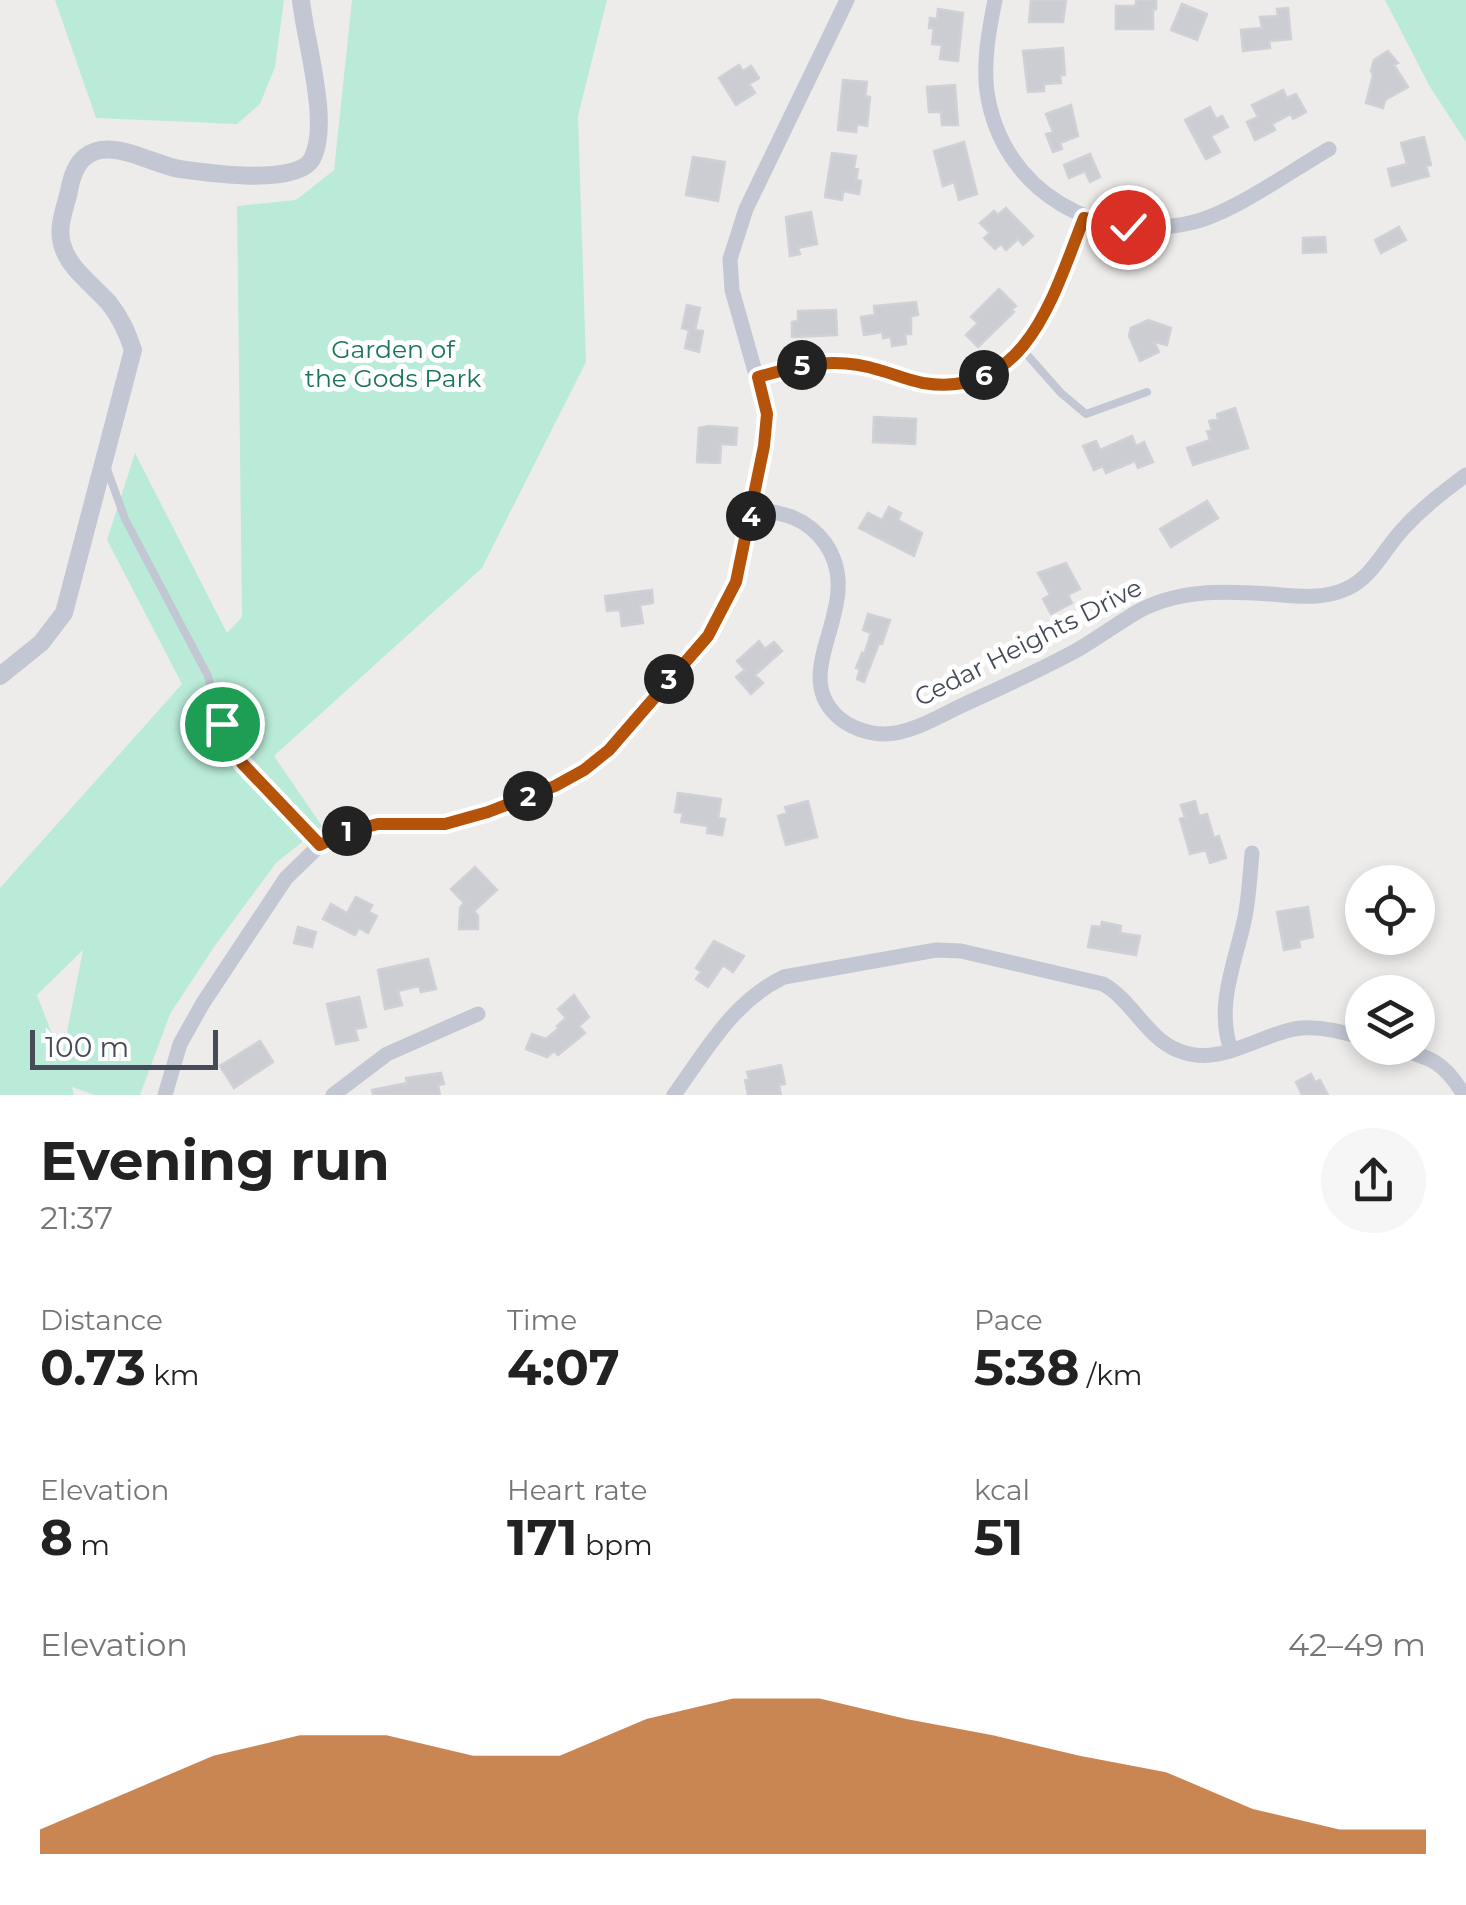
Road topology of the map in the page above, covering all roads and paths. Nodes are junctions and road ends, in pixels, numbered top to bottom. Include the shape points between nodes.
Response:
1 (301, 0) edge
2 (847, 0) edge
3 (995, 0) edge
4 (1329, 150) dead end
5 (1084, 218) junction
6 (1022, 349) junction
7 (758, 377) junction
8 (1147, 392) dead end
9 (103, 460) junction
10 (1466, 475) edge
11 (753, 508) junction
12 (0, 676) edge
13 (320, 845) junction
14 (1252, 853) dead end
15 (478, 1014) dead end
16 (1345, 1033) edge
17 (1232, 1050) junction
18 (1435, 1060) edge
19 (165, 1095) edge
20 (333, 1095) edge
21 (674, 1095) edge
22 (1464, 1095) edge

1 - 9 street via 318,115 310,162 293,174 266,176 178,169 104,150 85,156 72,176 59,230 63,249 125,326 133,350
2 - 7 street via 746,209 730,258 732,290
3 - 5 street via 985,58 995,126 1030,179
4 - 5 street via 1198,222 1160,229
5 - 6 street via 1045,316
6 - 7 street via 990,374 943,385 822,361
6 - 8 lane via 1086,414
7 - 11 street via 767,414
9 - 12 street via 64,613 41,643
9 - 13 lane via 125,519 208,676 242,763
10 - 11 street, Cedar Heights Drive via 1430,501 1374,568 1347,589 1312,597 1174,596 1047,666 918,726 886,734 856,729 824,697 822,652 838,601 836,560 814,528 792,515
11 - 13 street via 736,582 708,636 584,770 488,812 445,824 378,824
13 - 19 street via 286,878 203,1003 180,1044
14 - 17 street via 1223,1008
15 - 20 street via 387,1054
16 - 17 street via 1296,1029
17 - 21 street via 1194,1056 1172,1048 1103,984 936,950 767,985 732,1015
18 - 22 street

